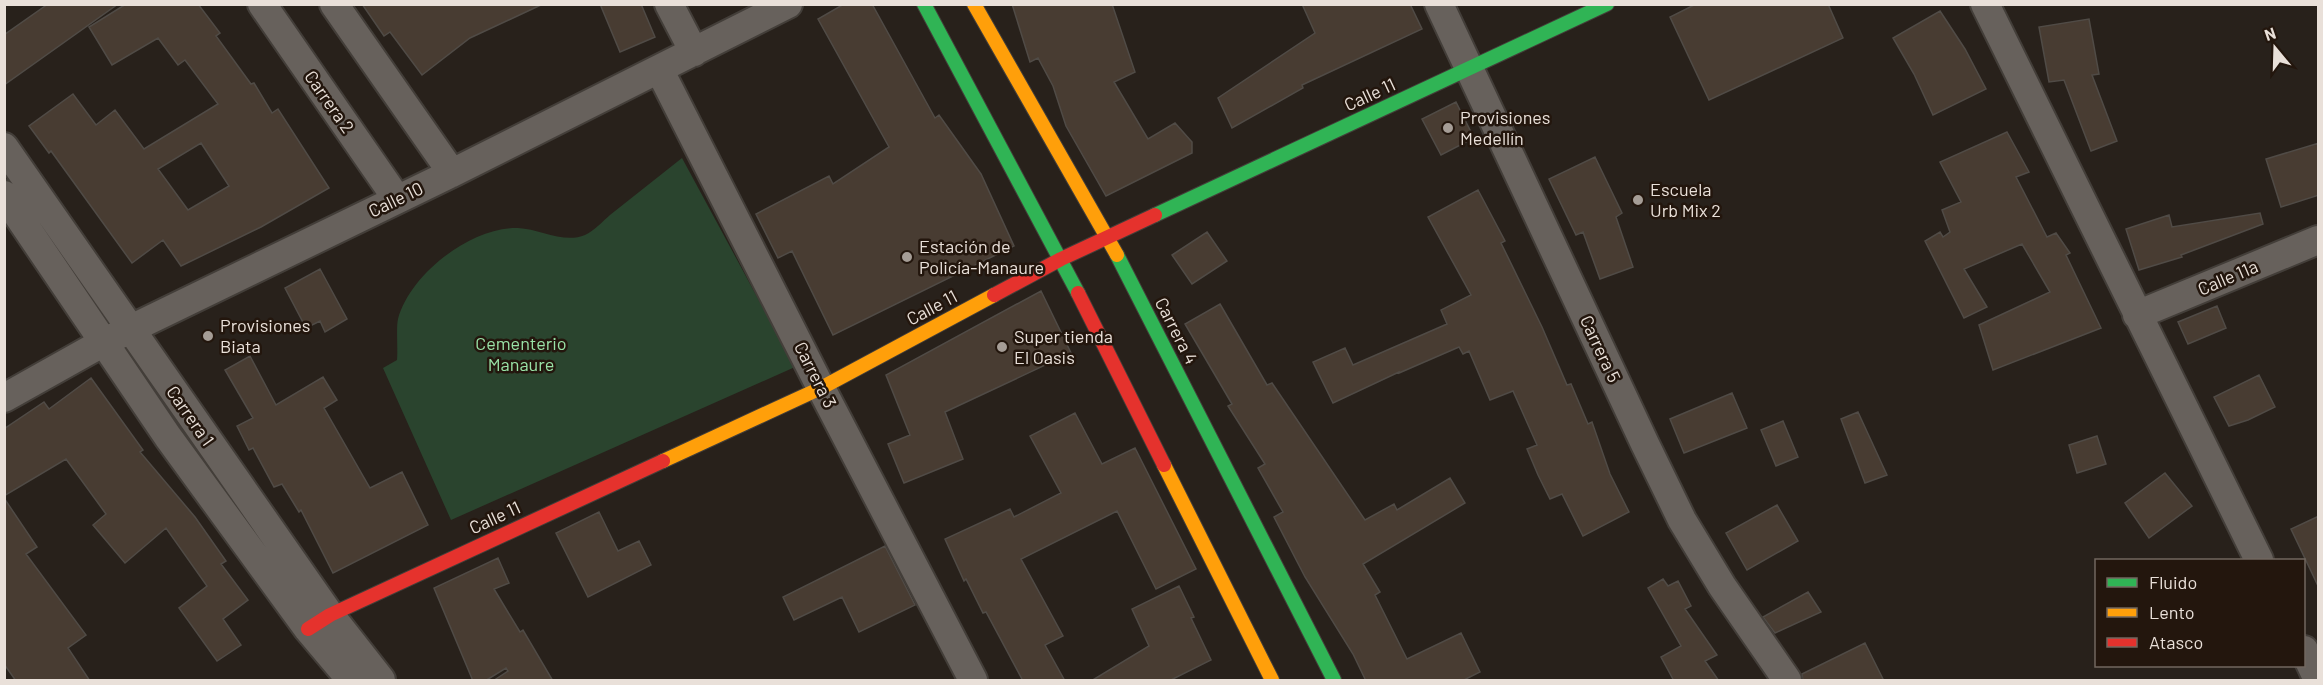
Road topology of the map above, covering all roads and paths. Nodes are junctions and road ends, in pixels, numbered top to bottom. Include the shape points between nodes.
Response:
1 (261, 4) edge
2 (334, 4) edge
3 (669, 4) edge
4 (788, 4) edge
5 (924, 4) edge
6 (974, 4) edge
7 (1438, 4) edge
8 (1607, 4) edge
9 (1985, 4) edge
10 (694, 52) junction
11 (1470, 68) junction
12 (659, 69) junction
13 (4, 147) edge
14 (452, 174) junction
15 (4, 195) edge
16 (397, 199) junction
17 (1108, 237) junction
18 (2319, 240) edge
19 (1061, 259) junction
20 (2137, 315) junction
21 (130, 330) junction
22 (104, 342) junction
23 (821, 388) junction
24 (4, 398) edge
25 (2258, 559) edge
26 (319, 622) junction
27 (2305, 652) edge
28 (358, 676) edge
29 (2319, 680) edge
30 (973, 681) edge
31 (1272, 681) edge
32 (1335, 681) edge
33 (1786, 681) edge

1 - 16 street, Carrera 2
2 - 14 street
3 - 10 street
4 - 10 street, Calle 10
5 - 19 street
6 - 17 street, Carrera 4
7 - 11 street, Carrera 5
8 - 11 street, Calle 11
9 - 20 street
10 - 12 street, Calle 10
11 - 17 street, Calle 11
11 - 33 street, Carrera 5 via 1682,520
12 - 14 street, Calle 10
12 - 23 street, Carrera 3
13 - 21 street, Carrera 1
14 - 16 street, Calle 10
15 - 22 street, Carrera 1
16 - 21 street, Calle 10
17 - 19 street, Calle 11
17 - 32 street, Carrera 4
18 - 20 street, Calle 11a
19 - 23 street, Calle 11
19 - 31 street
20 - 25 street
21 - 22 street, Calle 10
21 - 26 street, Carrera 1
22 - 24 street, Calle 10
22 - 26 street, Carrera 1 via 168,437
23 - 26 street, Calle 11
23 - 30 street, Carrera 3
26 - 28 street, Carrera 1
27 - 29 street

